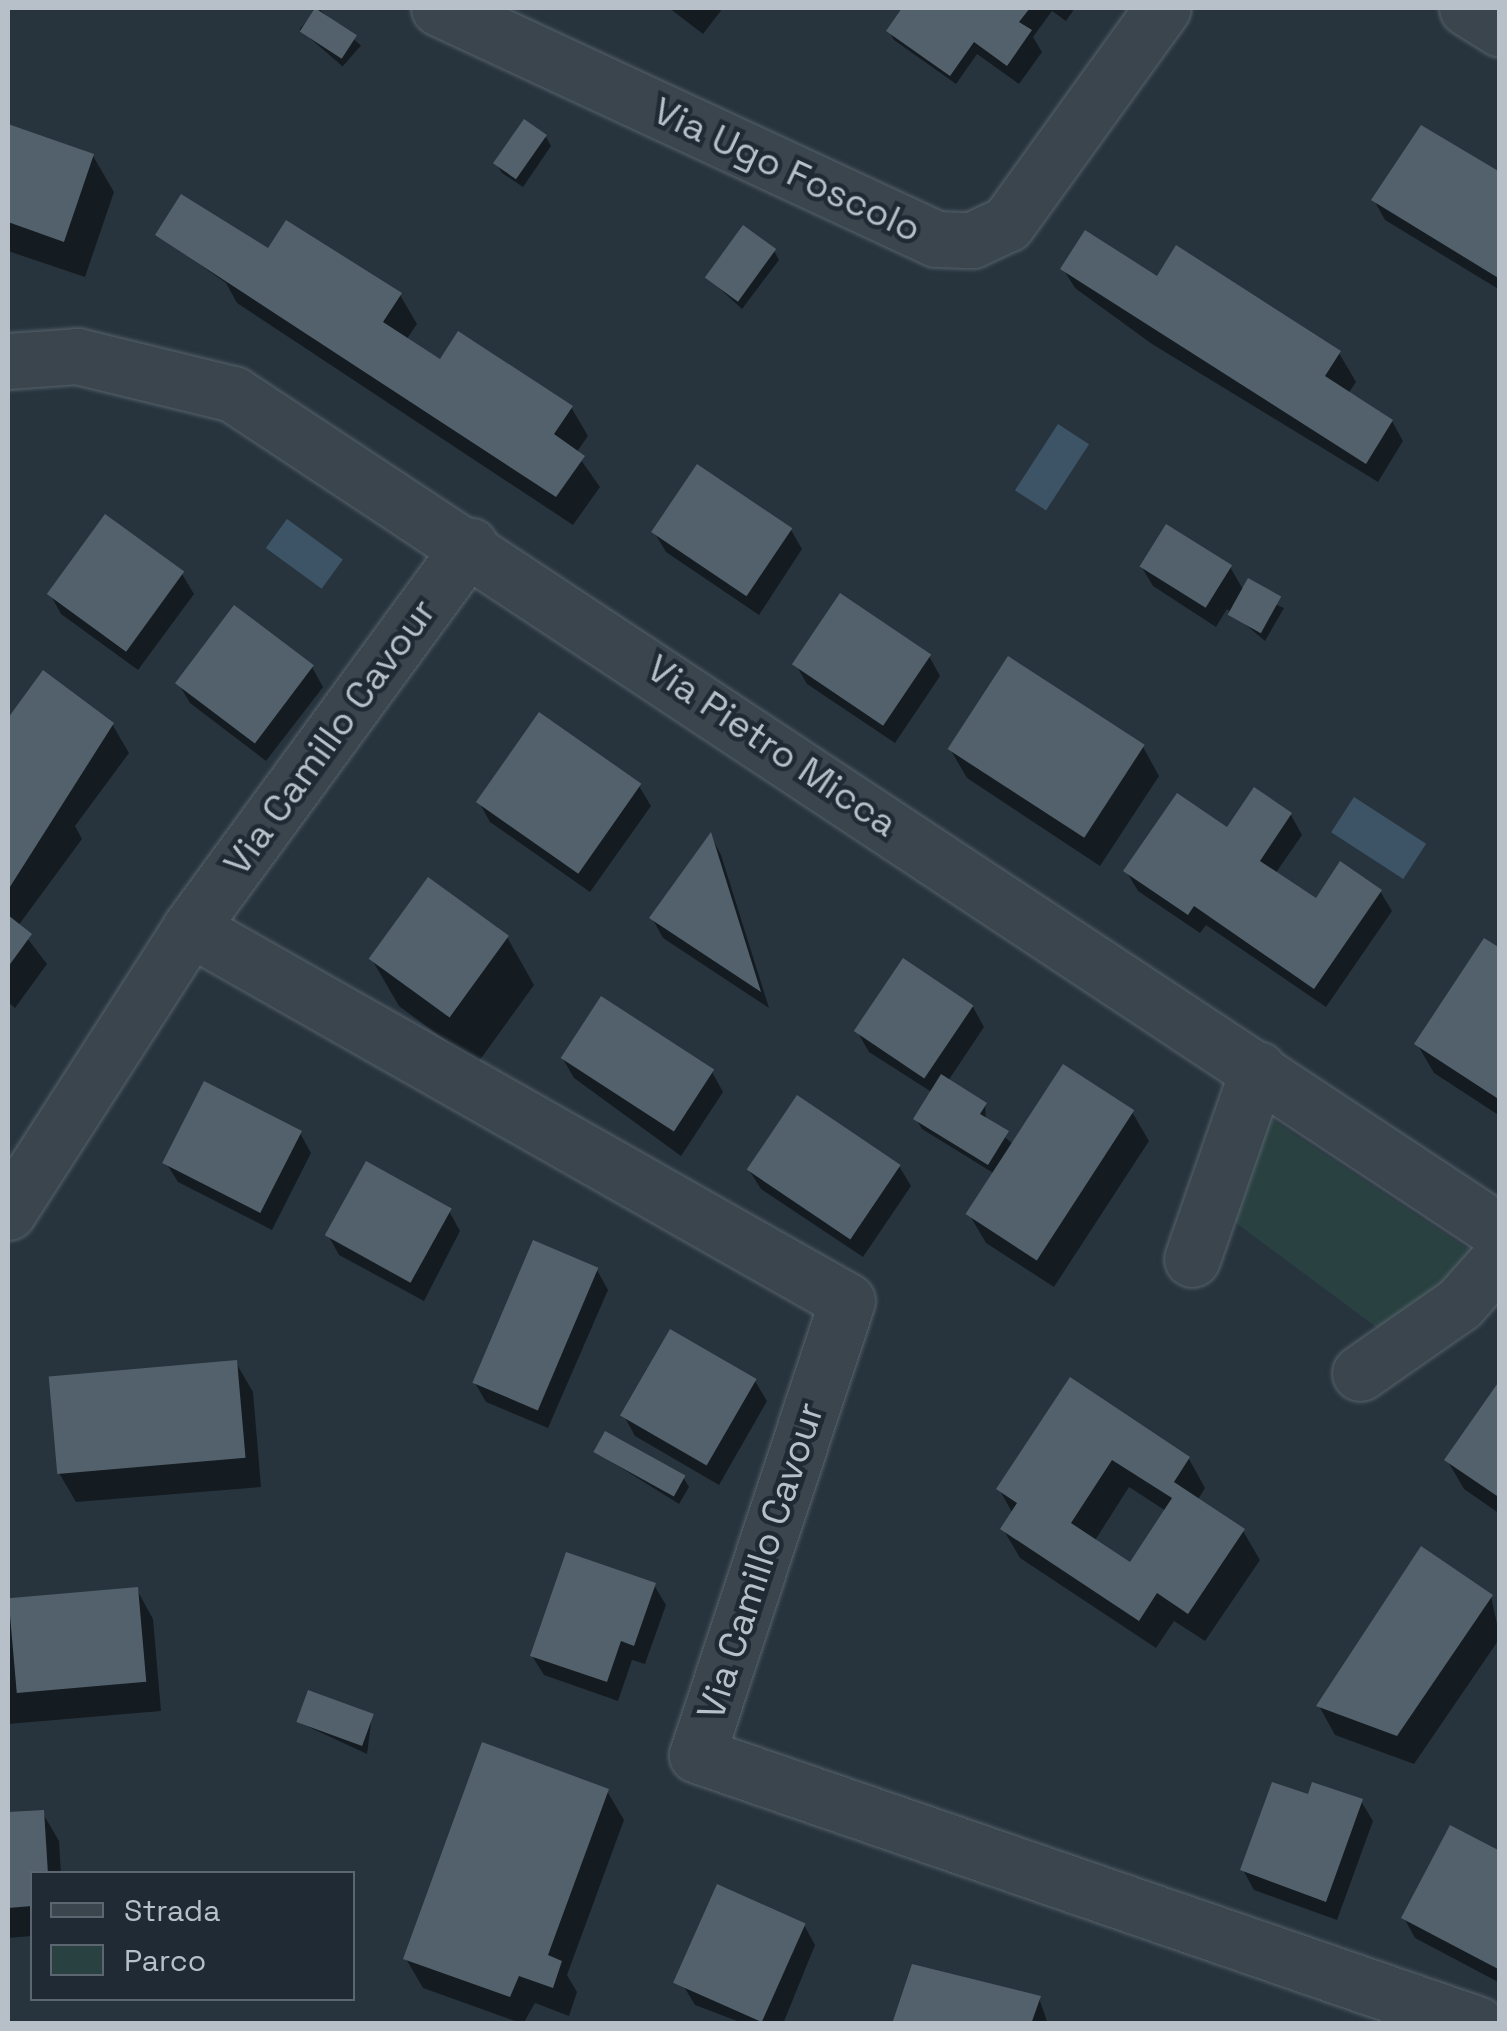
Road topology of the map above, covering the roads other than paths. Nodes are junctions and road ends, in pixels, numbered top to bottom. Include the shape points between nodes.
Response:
1 (438, 8) edge
2 (1163, 8) edge
3 (1467, 8) edge
4 (1500, 29) edge
5 (8, 361) edge
6 (470, 544) junction
7 (190, 928) junction
8 (1258, 1069) junction
9 (8, 1212) edge
10 (1500, 1232) edge
11 (1500, 1258) edge
12 (1192, 1259) dead end
13 (1360, 1373) dead end
14 (1477, 2024) edge

1 - 2 street, Via Ugo Foscolo via 936,238 972,240 1007,224
3 - 4 street
5 - 6 street, Via Pietro Micca via 77,356 233,394
6 - 7 street, Via Camillo Cavour
6 - 8 street, Via Pietro Micca
7 - 9 street, Via Camillo Cavour
7 - 14 street, Via Camillo Cavour via 847,1302 697,1755
8 - 10 street, Via Pietro Micca
8 - 12 street
11 - 13 street via 1458,1304

